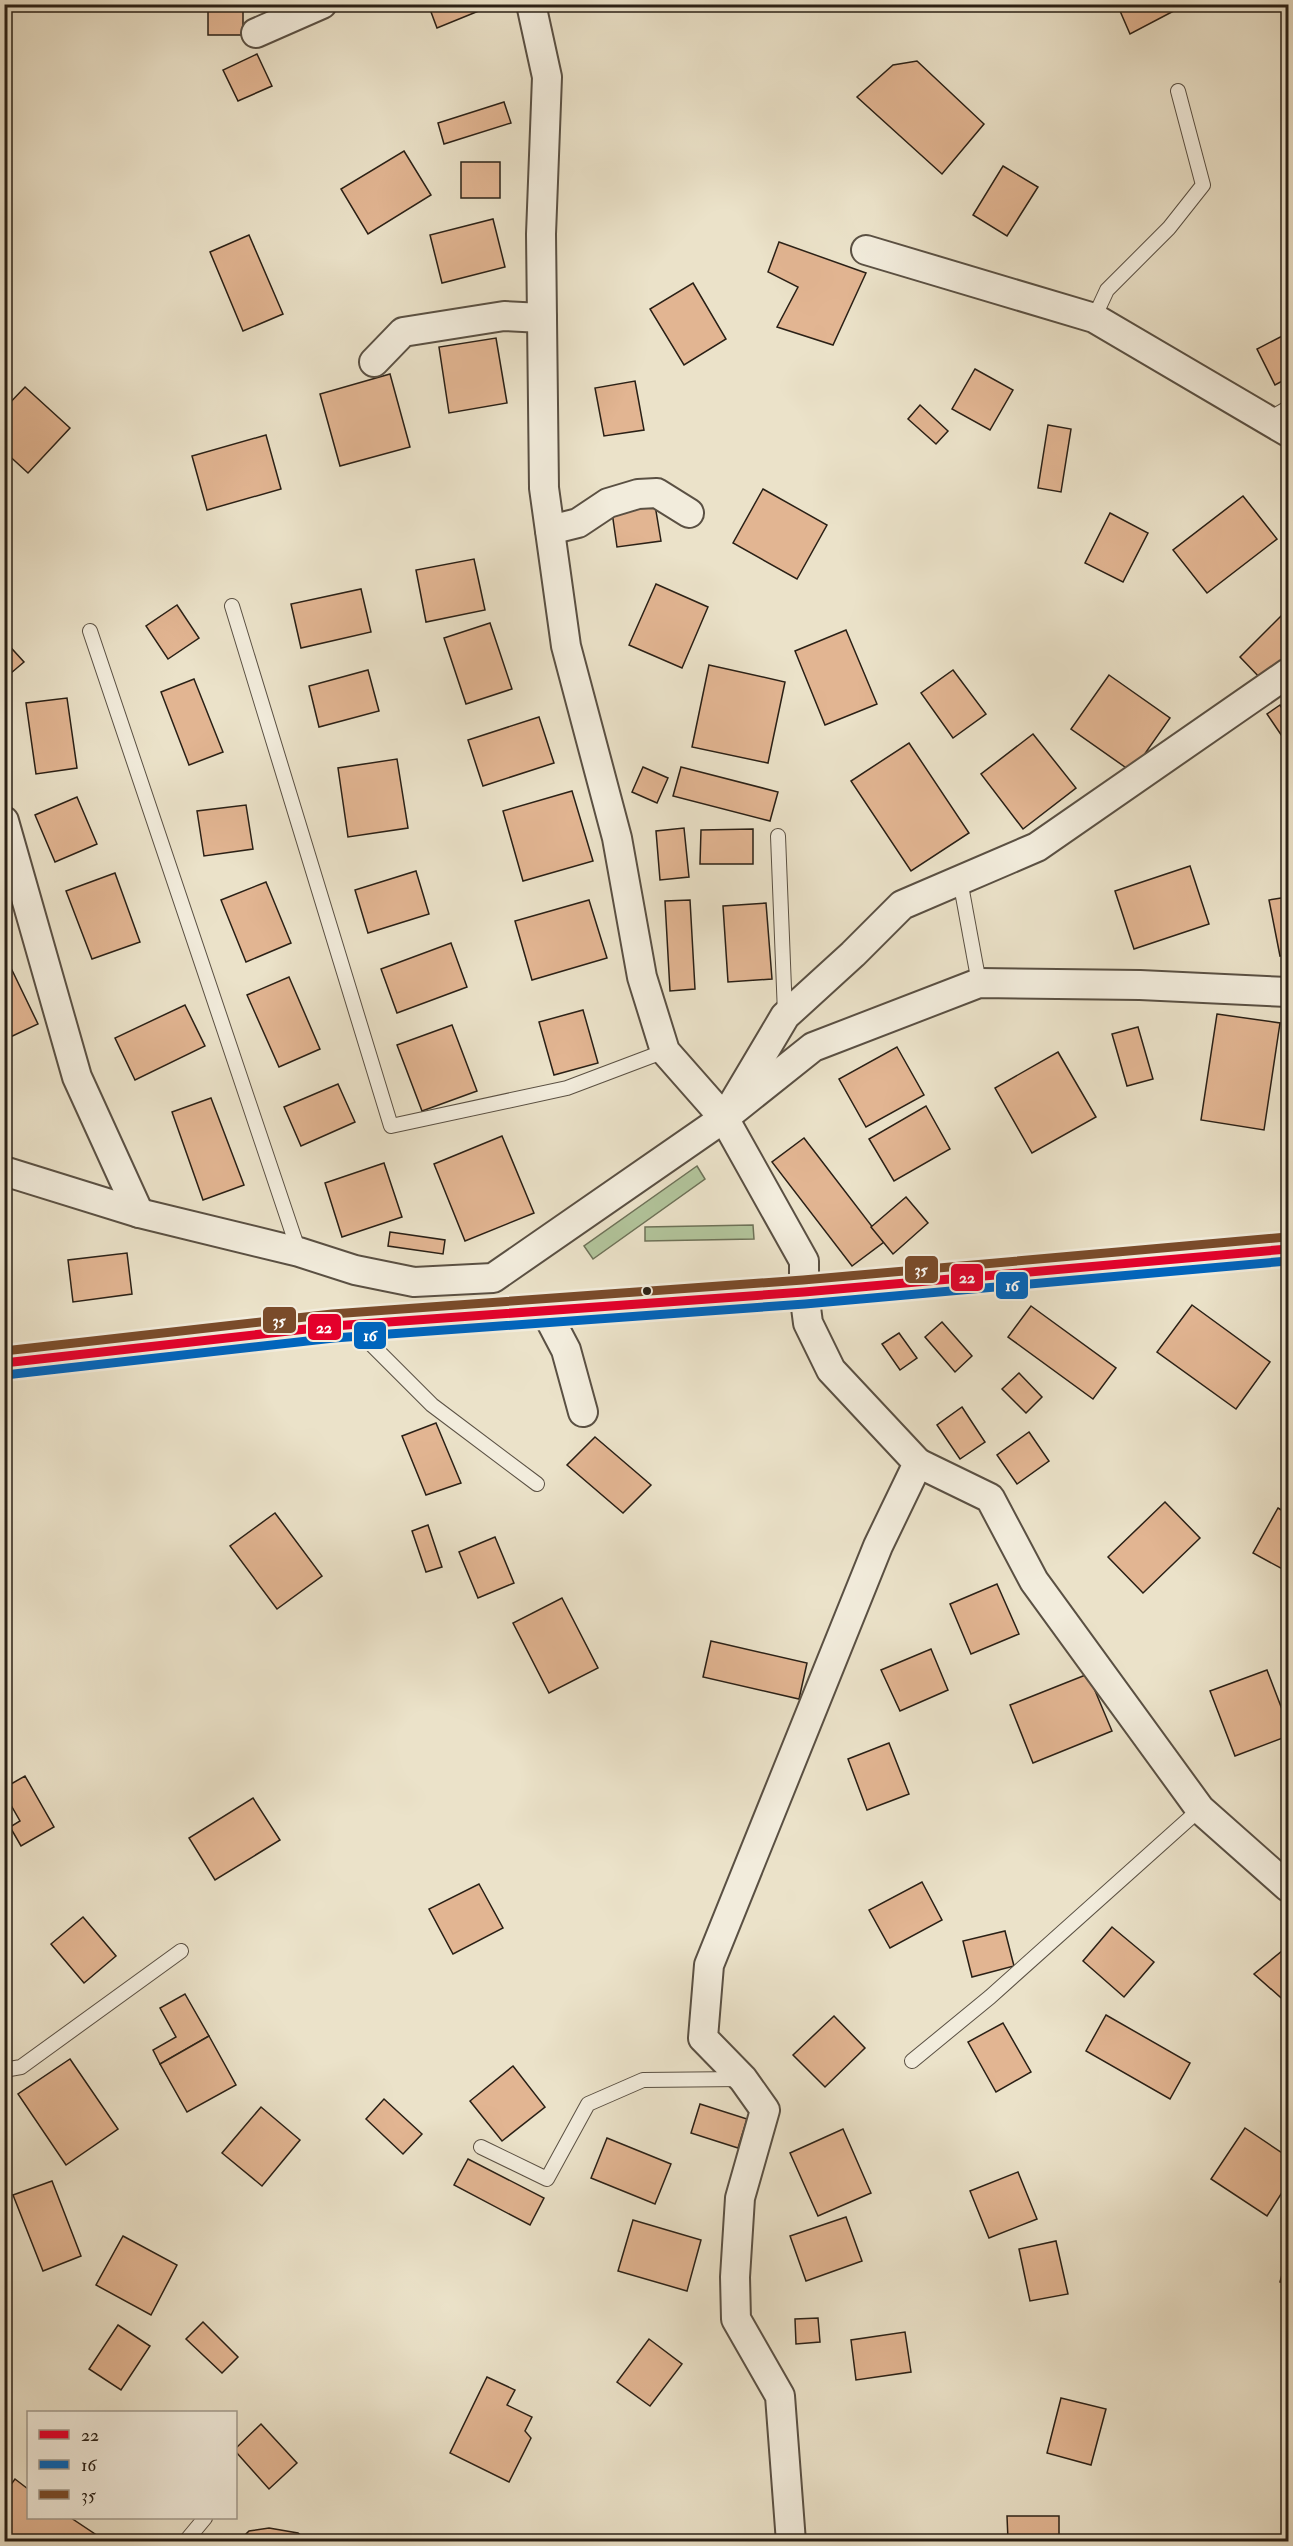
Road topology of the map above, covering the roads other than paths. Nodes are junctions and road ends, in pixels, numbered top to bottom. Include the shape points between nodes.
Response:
1 (321, 4) edge
2 (531, 4) edge
3 (256, 33) dead end
4 (1178, 91) dead end
5 (866, 250) dead end
6 (542, 318) junction
7 (1095, 318) junction
8 (374, 362) dead end
9 (1282, 420) edge
10 (689, 513) dead end
11 (550, 530) junction
12 (232, 606) dead end
13 (90, 631) dead end
14 (1288, 673) edge
15 (4, 821) edge
16 (778, 836) dead end
17 (960, 880) junction
18 (979, 983) junction
19 (1288, 992) edge
20 (785, 1016) junction
21 (665, 1051) junction
22 (724, 1118) junction
23 (4, 1171) edge
24 (139, 1213) junction
25 (1288, 1249) edge
26 (299, 1252) junction
27 (804, 1292) junction
28 (545, 1310) junction
29 (351, 1324) junction
30 (4, 1362) edge
31 (583, 1412) dead end
32 (918, 1463) junction
33 (537, 1484) dead end
34 (1200, 1809) junction
35 (1288, 1887) edge
36 (181, 1951) dead end
37 (912, 2061) dead end
38 (4, 2070) edge
39 (743, 2079) junction
40 (481, 2147) dead end
41 (203, 2519) edge
42 (185, 2541) edge
43 (791, 2541) edge

1 - 3 street
2 - 6 street via 547,77
4 - 7 lane via 1203,185 1169,228 1107,290
5 - 7 street
6 - 8 street via 504,316 403,332
6 - 11 street via 544,488
7 - 9 street
10 - 11 street via 657,493 638,494 608,503 578,523
11 - 21 street via 566,646 616,838 642,977
12 - 21 lane via 391,1126 567,1088
13 - 26 lane
14 - 17 street via 1037,847
15 - 24 street via 77,1077
16 - 20 lane
17 - 18 lane
17 - 20 street via 902,905
18 - 19 street
18 - 22 street via 813,1047
20 - 22 street
21 - 22 street
22 - 26 street via 493,1278 414,1282 355,1270
22 - 27 street via 804,1261
23 - 24 street
24 - 26 street
25 - 27 main road
27 - 28 main road
27 - 32 street via 808,1323 831,1370
28 - 29 main road
28 - 31 street via 566,1350
29 - 30 main road
29 - 33 lane via 432,1405
32 - 34 street via 990,1498 1034,1581
32 - 39 street via 878,1546 709,1965 703,2038
34 - 35 street
34 - 37 lane via 990,1997
36 - 38 lane via 21,2067
39 - 40 lane via 643,2080 588,2104 547,2179
39 - 43 street via 765,2110 740,2198 736,2319 780,2396
41 - 42 lane

